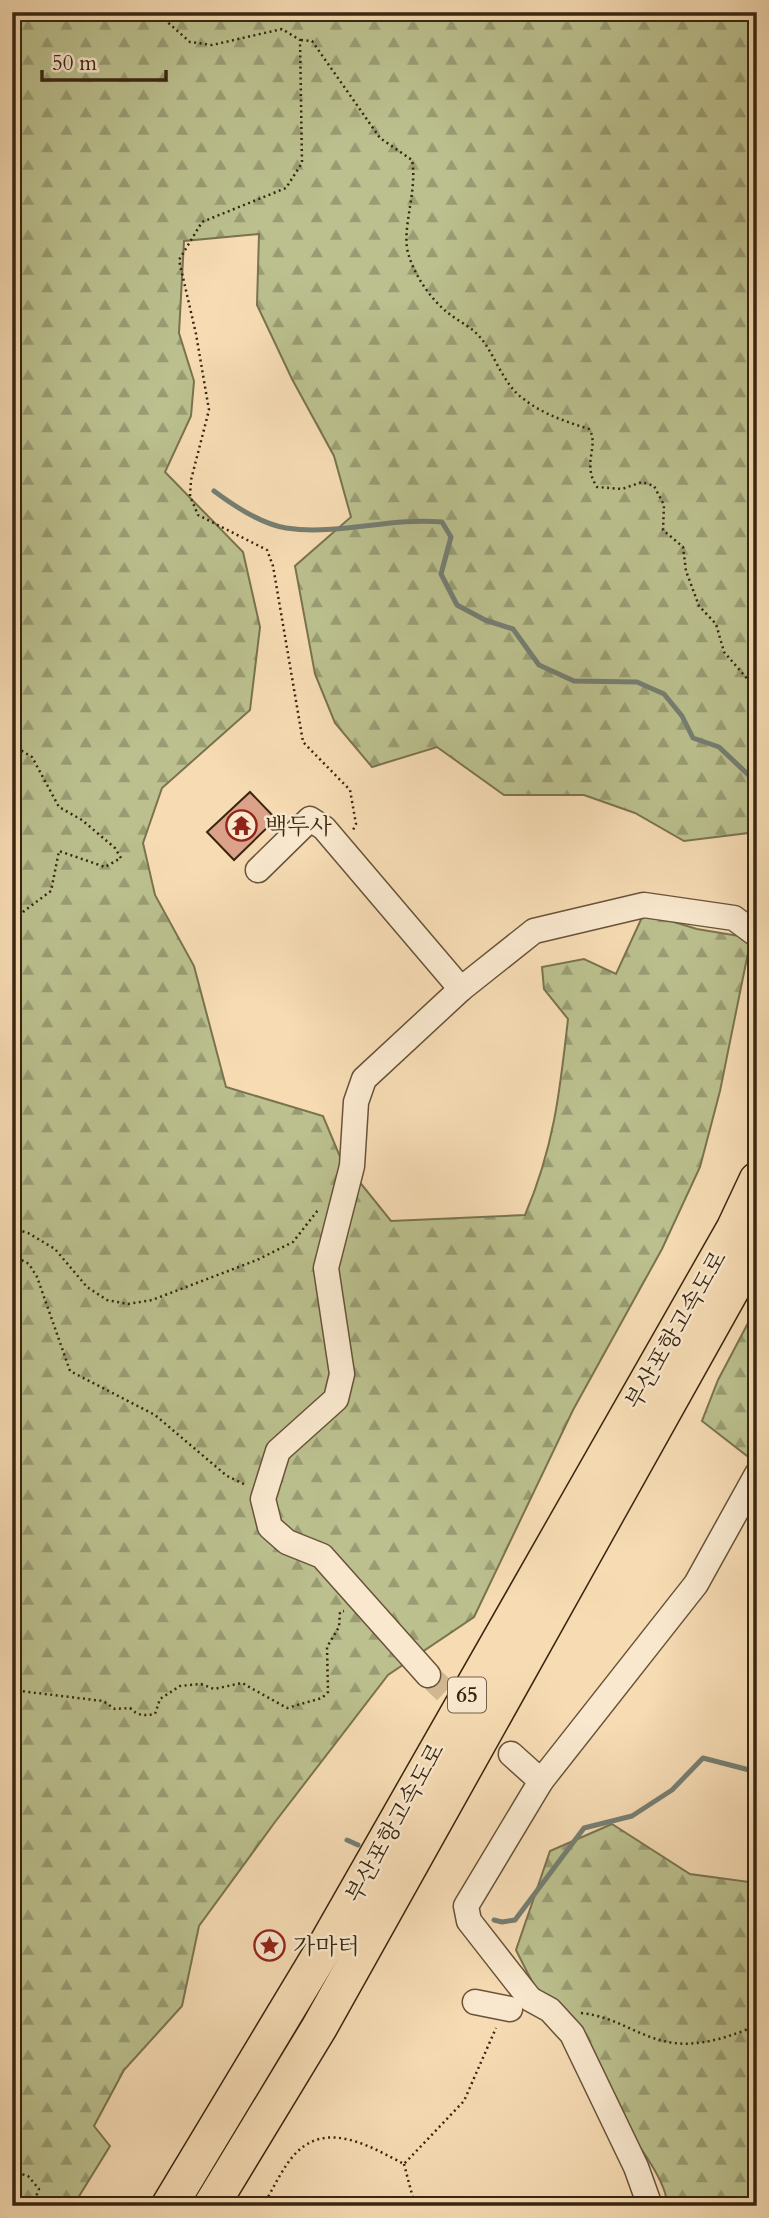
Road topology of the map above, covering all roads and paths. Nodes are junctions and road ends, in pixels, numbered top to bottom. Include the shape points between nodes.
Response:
1 (156, 12) edge
2 (300, 40) junction
3 (757, 691) edge
4 (12, 745) edge
5 (343, 852) junction
6 (258, 870) dead end
7 (12, 930) edge
8 (757, 935) edge
9 (461, 989) junction
10 (12, 1016) edge
11 (12, 1070) edge
12 (757, 1180) edge
13 (321, 1206) dead end
14 (12, 1228) edge
15 (757, 1244) edge
16 (12, 1255) edge
17 (757, 1474) edge
18 (265, 1494) junction
19 (348, 1609) dead end
20 (428, 1675) tunnel mouth
21 (12, 1690) edge
22 (512, 1754) tunnel mouth
23 (541, 1781) junction
24 (475, 2003) dead end
25 (510, 2009) joint
26 (550, 2010) junction
27 (757, 2025) edge
28 (404, 2164) junction
29 (12, 2171) edge
30 (32, 2206) edge
31 (169, 2206) edge
32 (211, 2206) edge
33 (263, 2206) edge
34 (415, 2206) edge
35 (650, 2206) edge

1 - 2 path via 190,42 212,45 282,29
2 - 3 path via 312,41 380,138 412,160 415,176 406,239 408,256 424,287 448,313 476,332 520,397 551,417 589,429 593,435 588,474 597,487 622,489 642,482 654,486 664,505 663,530 683,547 699,606 716,624 724,652
2 - 5 path via 302,163 286,188 202,222 179,260 209,410 190,496 198,515 267,550 274,566 303,742 350,790 356,824
4 - 7 path via 32,757 59,807 82,820 121,858 105,867 59,851 51,891 24,911
5 - 6 lane via 324,828 310,819
5 - 9 lane
8 - 9 lane via 734,918 644,905 534,931
9 - 18 lane via 364,1079 356,1102 352,1166 327,1268 342,1374 335,1399 278,1451
10 - 11 path
12 - 31 highway, 부산포항고속도로 / 65 via 734,1229 329,1940
13 - 14 path via 293,1242 152,1300 128,1304 107,1300 87,1287 55,1250
15 - 32 highway, 부산포항고속도로 / 65 via 319,2028
16 - 18 path via 29,1264 37,1277 70,1371 155,1415 227,1476
17 - 23 lane via 696,1584
18 - 20 lane via 270,1527 287,1542 322,1556
19 - 21 path via 340,1612 339,1627 327,1647 328,1692 300,1706 277,1705 242,1683 214,1689 201,1684 180,1686 160,1699 155,1714 145,1716 103,1701
22 - 23 lane
23 - 26 lane via 466,1906 469,1921 504,1968 530,1999
24 - 25 lane
25 - 28 path via 501,2017 464,2101
26 - 27 path via 609,2017 667,2042 697,2043
26 - 35 lane via 572,2034
28 - 33 path via 356,2140 324,2138 298,2150
28 - 34 path
29 - 30 path via 28,2176 39,2189

